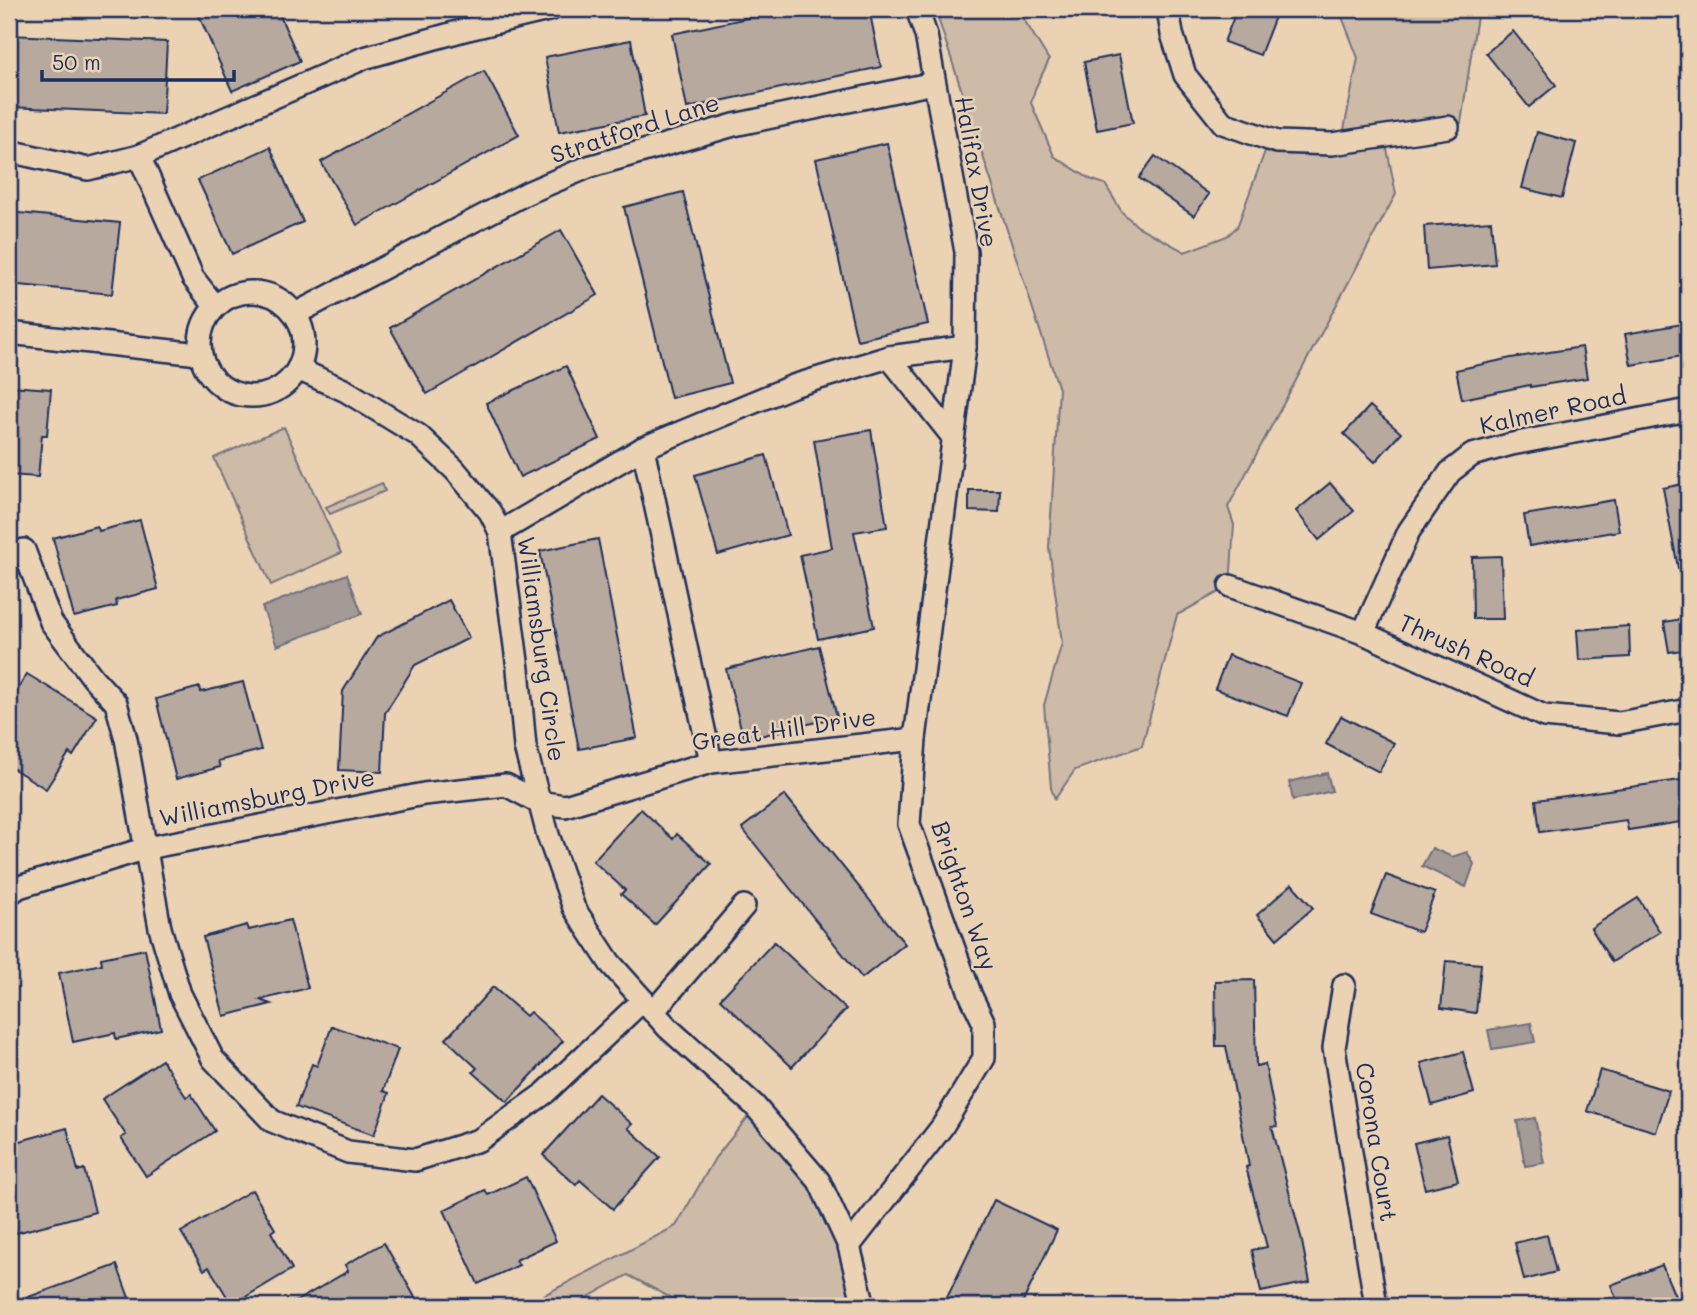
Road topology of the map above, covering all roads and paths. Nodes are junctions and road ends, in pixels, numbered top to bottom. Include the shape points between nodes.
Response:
1 (552, 9) edge
2 (917, 9) edge
3 (1168, 9) edge
4 (934, 83) junction
5 (1448, 127) dead end
6 (9, 151) edge
7 (139, 156) junction
8 (215, 306) junction
9 (295, 314) junction
10 (9, 333) edge
11 (965, 347) junction
12 (199, 354) junction
13 (889, 357) junction
14 (298, 369) junction
15 (1688, 410) edge
16 (952, 436) junction
17 (643, 449) junction
18 (500, 532) junction
19 (24, 550) dead end
20 (1230, 586) dead end
21 (1363, 633) junction
22 (1688, 710) edge
23 (915, 739) junction
24 (711, 762) junction
25 (538, 802) junction
26 (147, 848) junction
27 (9, 894) edge
28 (744, 906) dead end
29 (1344, 985) dead end
30 (648, 1006) junction
31 (849, 1246) junction
32 (864, 1306) edge
33 (1376, 1306) edge

1 - 7 street via 364,58
2 - 4 street, Halifax Drive
3 - 5 street via 1185,75 1223,123 1277,142 1332,144
4 - 9 street, Stratford Lane via 733,125 588,167 527,193
4 - 11 street, Halifax Drive via 966,252
6 - 7 street via 88,169
7 - 8 street via 193,278
8 - 9 street via 235,294 257,292 279,299
8 - 12 street via 201,328
9 - 14 street via 304,341
10 - 12 street
11 - 13 street
11 - 16 street, Brighton Way
12 - 14 street via 215,383 243,397 275,392
13 - 16 street
13 - 17 street via 793,386
14 - 18 street, Williamsburg Circle via 346,391 418,435 455,470 490,512
15 - 21 street, Kalmer Road via 1472,455 1450,472 1409,531
16 - 23 street, Brighton Way
17 - 18 street
17 - 24 street
18 - 25 street, Williamsburg Circle via 525,747
19 - 26 street via 51,622 116,703
20 - 21 street, Thrush Road
21 - 22 street, Thrush Road via 1544,716 1619,723
23 - 24 street, Great Hill Drive
23 - 31 street, Brighton Way via 909,824 984,1023 984,1058 942,1127
24 - 25 street, Great Hill Drive via 565,806
25 - 26 street, Williamsburg Drive via 506,785 424,794
25 - 30 street, Williamsburg Circle via 574,908 610,963
26 - 27 street, Williamsburg Drive
26 - 30 street via 160,928 180,994 213,1059 272,1121 348,1152 415,1160 479,1140 545,1093
28 - 30 street
29 - 33 street, Corona Court via 1334,1048
30 - 31 street, Williamsburg Circle via 754,1105 819,1181
31 - 32 street, Williamsburg Circle

